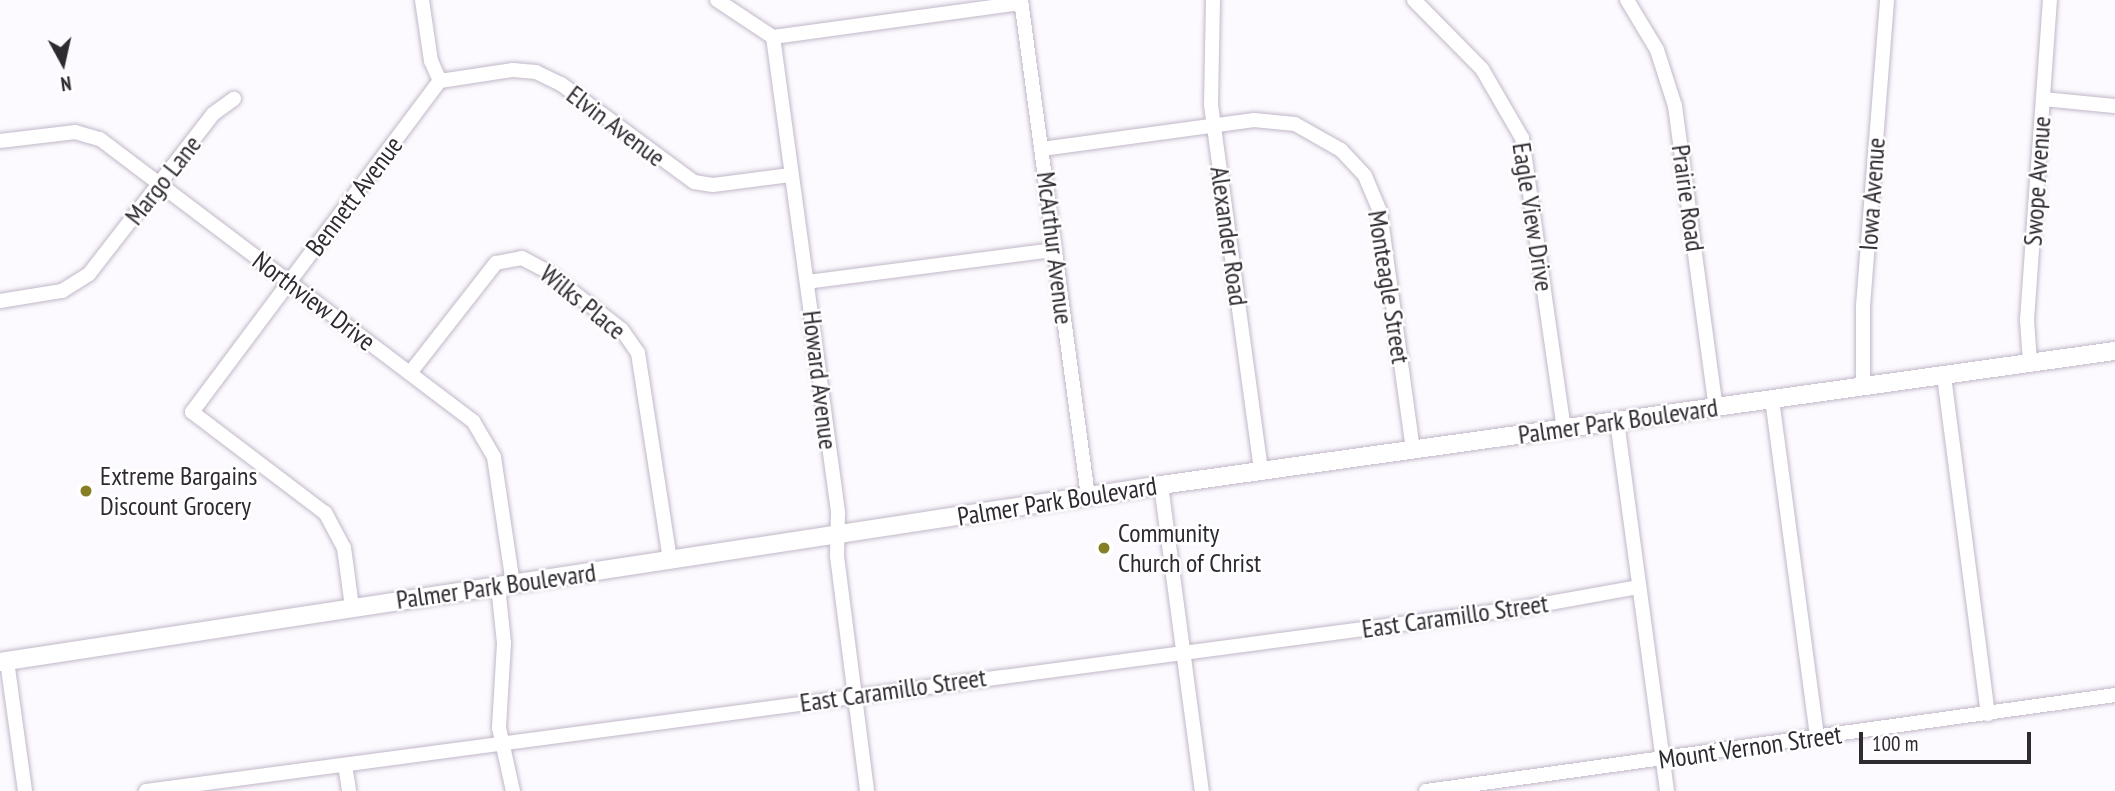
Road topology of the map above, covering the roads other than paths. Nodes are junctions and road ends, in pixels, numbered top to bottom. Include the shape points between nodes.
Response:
1 (422, 0) edge
2 (717, 0) edge
3 (1213, 0) edge
4 (1414, 0) edge
5 (1627, 0) edge
6 (1887, 0) edge
7 (2050, 0) edge
8 (1021, 1) edge
9 (773, 37) junction
10 (440, 80) junction
11 (234, 99) dead end
12 (2042, 99) junction
13 (2115, 106) edge
14 (1214, 124) junction
15 (0, 142) edge
16 (1042, 149) junction
17 (790, 175) junction
18 (160, 183) junction
19 (1055, 250) junction
20 (288, 282) junction
21 (807, 282) junction
22 (0, 301) edge
23 (2115, 351) edge
24 (2030, 363) junction
25 (410, 373) junction
26 (1944, 376) junction
27 (1864, 388) junction
28 (1772, 399) junction
29 (1716, 408) junction
30 (1617, 421) junction
31 (1564, 429) junction
32 (1413, 450) junction
33 (1262, 471) junction
34 (1161, 485) junction
35 (1088, 496) junction
36 (836, 535) junction
37 (670, 559) junction
38 (505, 585) junction
39 (1639, 587) junction
40 (352, 607) junction
41 (1182, 650) junction
42 (4, 662) edge
43 (855, 695) junction
44 (2115, 695) edge
45 (1988, 714) junction
46 (1817, 737) junction
47 (503, 743) junction
48 (1663, 760) junction
49 (345, 765) junction
50 (183, 789) edge
51 (25, 791) edge
52 (146, 791) edge
53 (349, 791) edge
54 (513, 791) edge
55 (867, 791) edge
56 (1202, 791) edge
57 (1426, 791) edge
58 (1667, 791) edge

1 - 10 street via 431,61
2 - 9 street
3 - 14 street, Alexander Road via 1208,72
4 - 31 street, Eagle View Drive via 1482,69 1522,138
5 - 29 street, Prairie Road via 1657,51 1675,106
6 - 27 street, Iowa Avenue via 1863,306
7 - 12 street, Swope Avenue
8 - 9 street
8 - 16 street, McArthur Avenue
9 - 17 street, Howard Avenue
10 - 17 street, Elvin Avenue via 513,70 536,72 561,84 694,183 713,186
10 - 20 street, Bennett Avenue
11 - 18 street, Margo Lane via 213,114
12 - 13 street
12 - 24 street, Swope Avenue via 2027,320
14 - 16 street, Monteagle Street
14 - 32 street, Monteagle Street via 1254,120 1295,124 1327,139 1365,176 1384,227
14 - 33 street, Alexander Road
15 - 18 street, Northview Drive via 58,133 88,135 111,146
16 - 19 street, McArthur Avenue
17 - 21 street, Howard Avenue
18 - 20 street, Northview Drive
18 - 22 street, Margo Lane via 97,266 62,291
19 - 21 street
19 - 35 street, McArthur Avenue
20 - 25 street, Northview Drive
20 - 40 street, Bennett Avenue via 192,412 325,513 344,548
21 - 36 street, Howard Avenue via 838,514
23 - 24 main road, Palmer Park Boulevard
24 - 26 main road, Palmer Park Boulevard
25 - 37 street, Wilks Place via 496,263 522,258 547,271 622,330 638,353
25 - 38 street, Northview Drive via 473,421 489,443
26 - 27 main road, Palmer Park Boulevard
26 - 45 street
27 - 28 main road, Palmer Park Boulevard
28 - 29 main road, Palmer Park Boulevard
28 - 46 street
29 - 30 main road, Palmer Park Boulevard
30 - 31 main road, Palmer Park Boulevard
30 - 39 street
31 - 32 main road, Palmer Park Boulevard
32 - 33 main road, Palmer Park Boulevard
33 - 34 main road, Palmer Park Boulevard
34 - 35 main road, Palmer Park Boulevard
34 - 41 street
35 - 36 main road, Palmer Park Boulevard
36 - 37 main road, Palmer Park Boulevard
36 - 43 street, Howard Avenue
37 - 38 main road, Palmer Park Boulevard
38 - 40 main road, Palmer Park Boulevard
38 - 47 street, Northview Drive via 498,692
39 - 41 street, East Caramillo Street via 1509,609
39 - 48 street
40 - 42 main road, Palmer Park Boulevard
41 - 43 street, East Caramillo Street
41 - 56 street
42 - 51 street
43 - 47 street, East Caramillo Street
43 - 55 street, Howard Avenue
44 - 45 street, Mount Vernon Street
45 - 46 street, Mount Vernon Street
46 - 48 street, Mount Vernon Street
47 - 49 street, East Caramillo Street
47 - 54 street, Northview Drive
48 - 57 street, Mount Vernon Street
48 - 58 street
49 - 50 street, East Caramillo Street
49 - 53 street
50 - 52 street, East Caramillo Street

